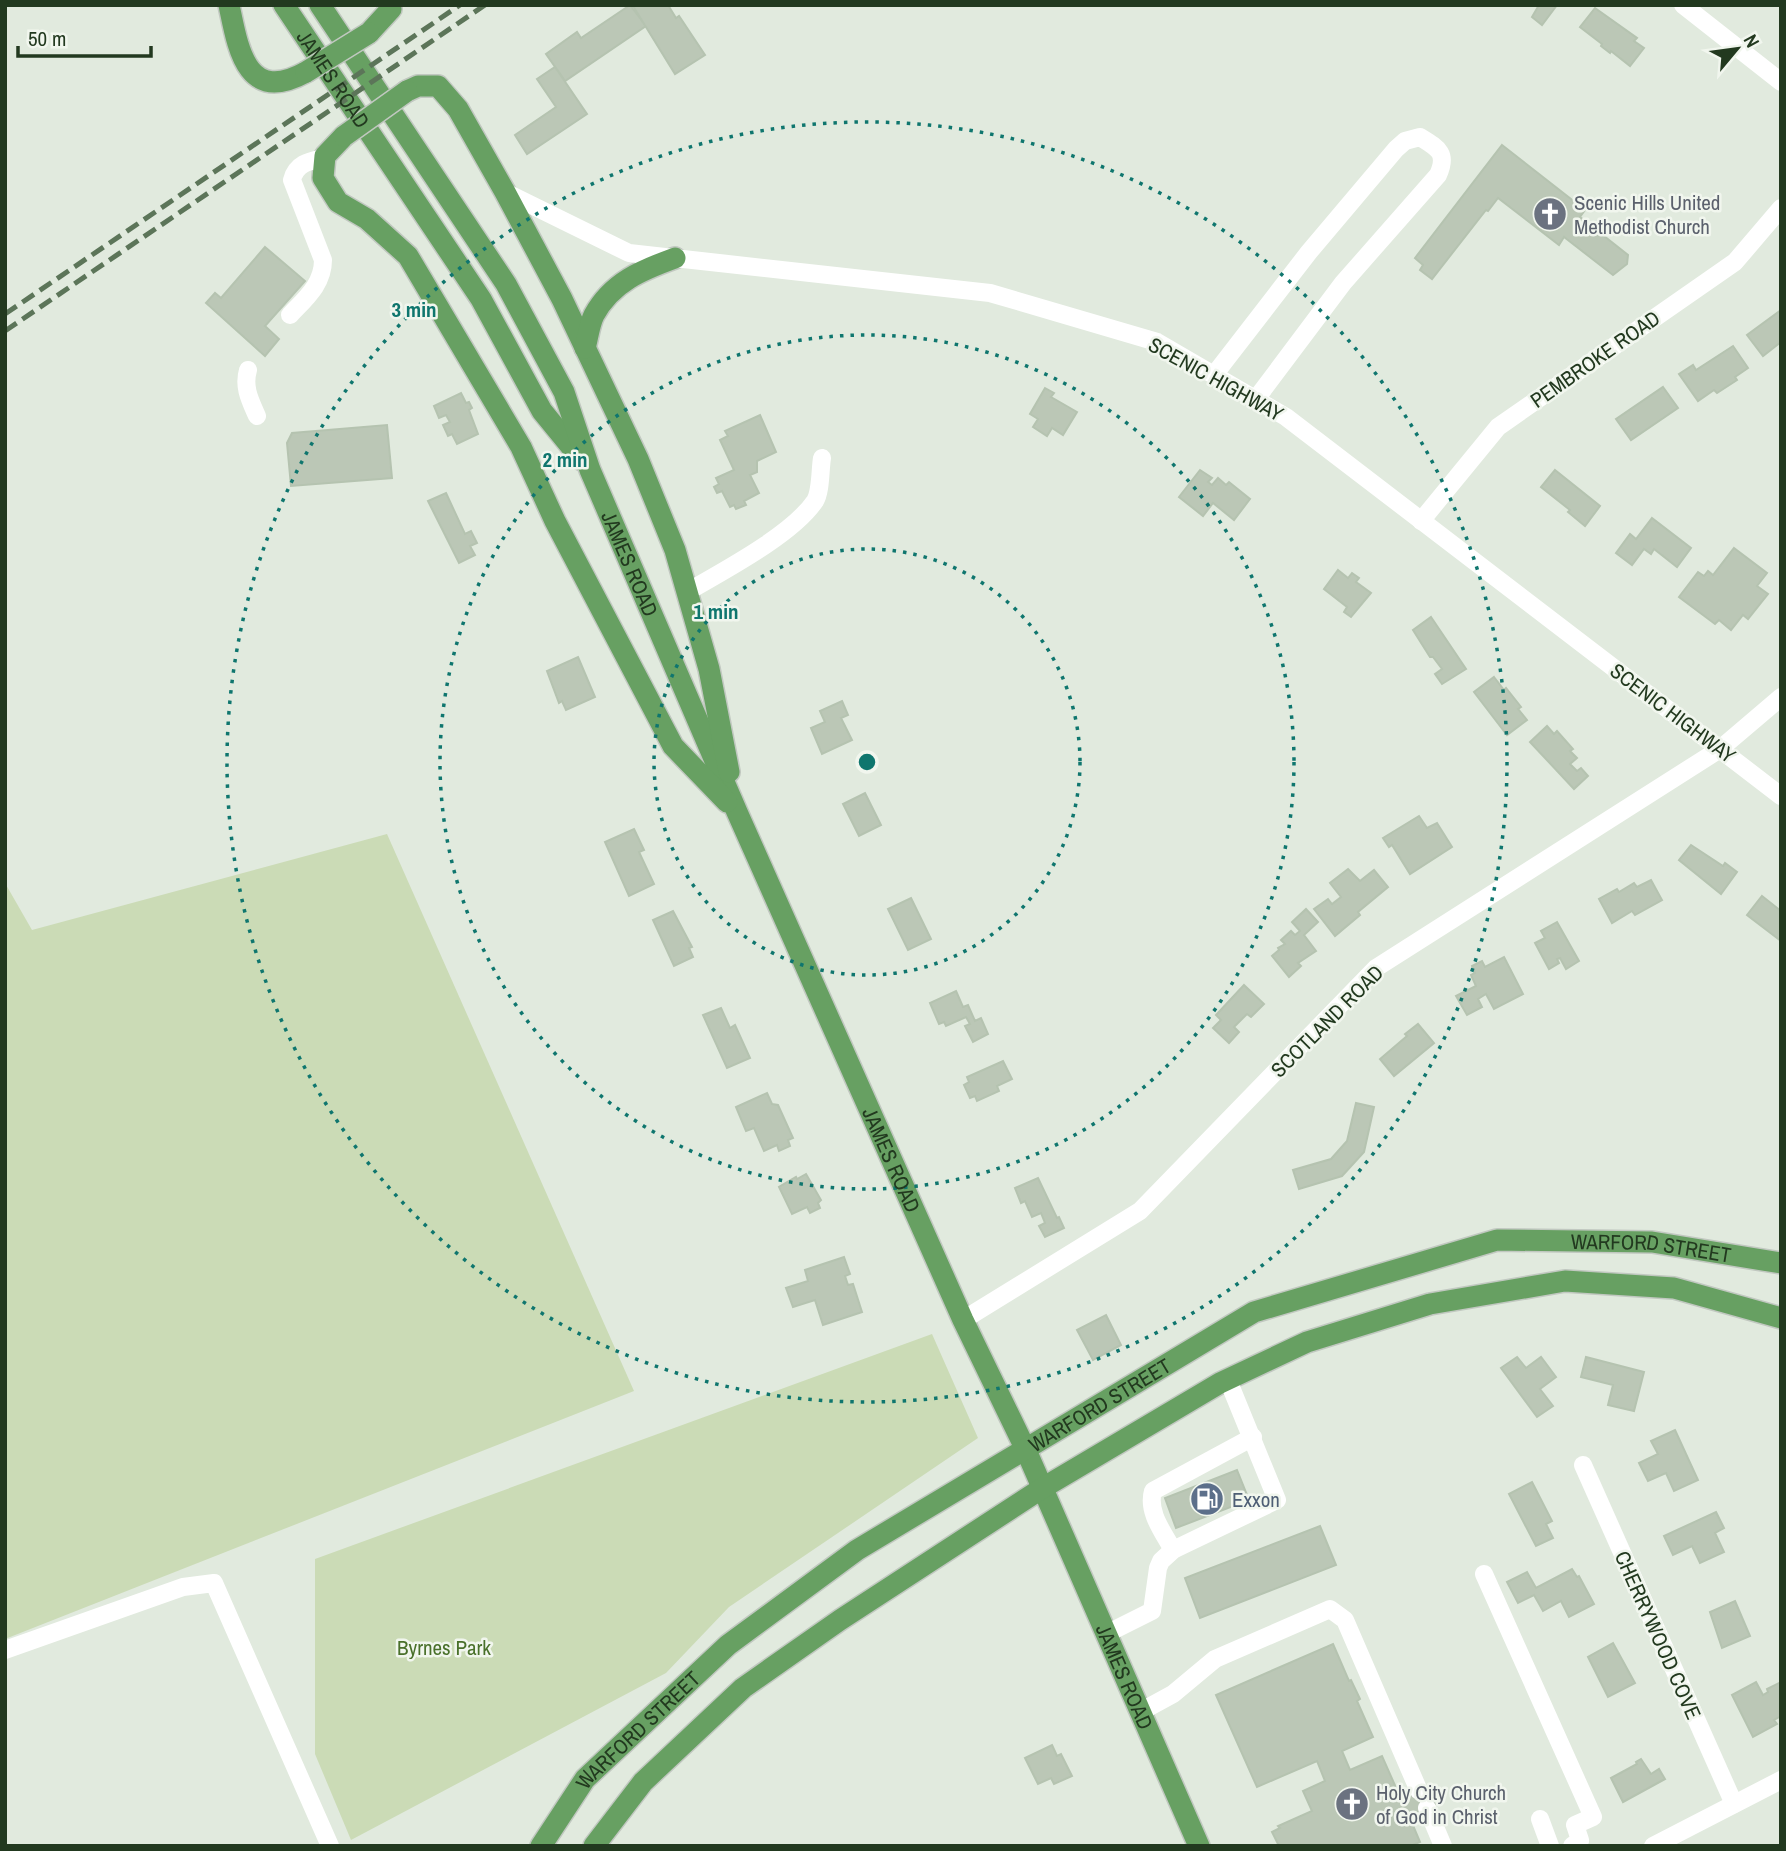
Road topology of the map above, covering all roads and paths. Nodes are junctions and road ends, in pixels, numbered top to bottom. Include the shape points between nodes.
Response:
1 (229, 5) edge
2 (284, 5) edge
3 (320, 5) edge
4 (390, 5) edge
5 (1683, 5) edge
6 (1781, 82) edge
7 (324, 158) junction
8 (505, 191) junction
9 (1781, 208) edge
10 (675, 258) junction
11 (290, 315) dead end
12 (585, 348) junction
13 (248, 370) dead end
14 (1214, 375) junction
15 (1256, 400) junction
16 (257, 416) dead end
17 (822, 458) dead end
18 (590, 470) junction
19 (1421, 521) junction
20 (687, 592) junction
21 (1781, 697) edge
22 (1720, 749) junction
23 (1781, 796) edge
24 (737, 812) junction
25 (1781, 1263) edge
26 (1781, 1318) edge
27 (963, 1320) junction
28 (1228, 1380) junction
29 (1253, 1437) junction
30 (1025, 1448) junction
31 (1583, 1465) dead end
32 (1041, 1489) junction
33 (1173, 1550) junction
34 (1484, 1574) dead end
35 (1106, 1634) junction
36 (5, 1650) edge
37 (1140, 1712) junction
38 (1781, 1780) edge
39 (1419, 1791) dead end
40 (1734, 1804) junction
41 (1427, 1808) dead end
42 (1539, 1819) dead end
43 (1663, 1843) edge
44 (330, 1846) edge
45 (541, 1846) edge
46 (594, 1846) edge
47 (1199, 1846) edge
48 (1443, 1846) edge
49 (1550, 1846) edge
50 (1572, 1846) edge

1 - 4 main road, bridge via 240,53 250,71 263,79 284,82 369,33
2 - 18 main road, JAMES ROAD via 481,299 542,411
3 - 18 main road, JAMES ROAD via 506,284 564,391
5 - 6 street
7 - 8 main road, bridge via 344,135 407,91 438,86 458,109
7 - 11 street via 304,162 292,180 323,260 323,272 313,292
7 - 24 main road via 323,178 338,202 367,219 408,256 452,329 521,447 673,746
8 - 10 street, SCENIC HIGHWAY via 629,253
8 - 12 main road
9 - 19 street, PEMBROKE ROAD via 1735,262 1498,427
10 - 12 main road via 638,272 614,289 593,316
10 - 14 street, SCENIC HIGHWAY via 990,293 1157,342
12 - 20 main road via 638,459
13 - 16 street via 246,388
14 - 15 street, SCENIC HIGHWAY
14 - 15 street via 1396,149 1420,137 1435,146 1443,164 1438,175 1343,283
15 - 19 street, SCENIC HIGHWAY via 1286,417
17 - 20 street via 816,499 794,523
18 - 24 main road, JAMES ROAD
19 - 22 street, SCENIC HIGHWAY
20 - 24 main road via 709,669
21 - 22 street, SCOTLAND ROAD
22 - 23 street, SCENIC HIGHWAY
22 - 27 street, SCOTLAND ROAD via 1376,968 1140,1211
24 - 27 main road, JAMES ROAD
25 - 30 main road, WARFORD STREET via 1652,1242 1497,1240 1254,1312
26 - 28 main road, WARFORD STREET via 1674,1288 1565,1281 1430,1304 1307,1342
27 - 30 main road, JAMES ROAD
28 - 29 street
28 - 32 main road, WARFORD STREET
29 - 33 street via 1153,1491 1152,1509
29 - 33 street via 1277,1500
30 - 32 main road, JAMES ROAD
30 - 45 main road, WARFORD STREET via 857,1550 728,1645 586,1779
31 - 40 street, CHERRYWOOD COVE
32 - 35 main road, JAMES ROAD
32 - 46 main road, WARFORD STREET via 743,1688 643,1783
33 - 35 street via 1158,1568 1152,1611
34 - 50 street via 1593,1817 1575,1825 1580,1840
35 - 37 main road, JAMES ROAD
36 - 44 street via 183,1587 214,1583
37 - 39 street via 1172,1694 1215,1659 1331,1609 1345,1620
37 - 47 main road, JAMES ROAD
38 - 40 street
40 - 43 street
41 - 48 street
42 - 49 street

